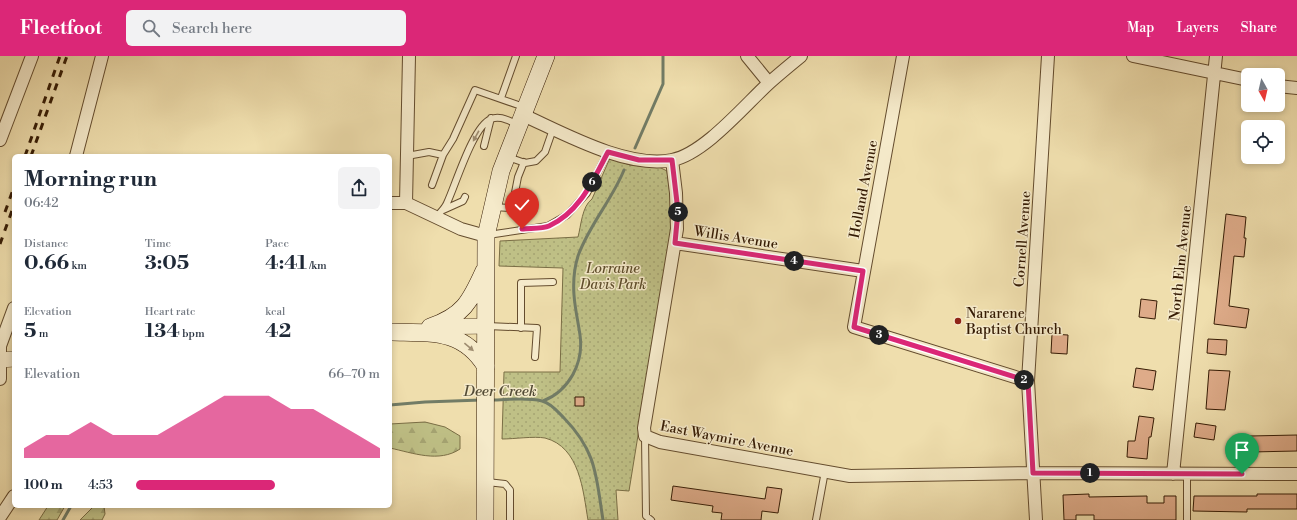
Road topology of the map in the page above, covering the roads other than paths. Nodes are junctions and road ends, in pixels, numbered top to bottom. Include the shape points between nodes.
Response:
1 (32, 56) edge
2 (102, 56) edge
3 (409, 56) edge
4 (516, 56) edge
5 (546, 56) edge
6 (746, 56) edge
7 (801, 56) edge
8 (903, 56) edge
9 (1048, 56) edge
10 (1133, 56) edge
11 (1216, 56) edge
12 (1214, 73) junction
13 (1241, 79) edge
14 (769, 83) junction
15 (1285, 87) edge
16 (1297, 88) edge
17 (501, 98) junction
18 (522, 115) junction
19 (491, 118) junction
20 (553, 129) junction
21 (0, 140) edge
22 (484, 146) dead end
23 (608, 152) junction
24 (77, 154) edge
25 (442, 155) junction
26 (407, 156) junction
27 (507, 156) junction
28 (672, 160) junction
29 (524, 162) junction
30 (432, 185) dead end
31 (465, 197) dead end
32 (392, 203) edge
33 (406, 203) junction
34 (492, 207) junction
35 (439, 214) junction
36 (486, 236) junction
37 (675, 243) junction
38 (485, 267) junction
39 (863, 271) junction
40 (553, 282) dead end
41 (12, 313) edge
42 (487, 326) junction
43 (430, 327) junction
44 (521, 328) junction
45 (392, 332) edge
46 (392, 332) edge
47 (0, 352) edge
48 (535, 357) dead end
49 (12, 359) edge
50 (0, 360) edge
51 (0, 363) edge
52 (486, 374) junction
53 (0, 379) edge
54 (1028, 381) junction
55 (645, 436) junction
56 (825, 471) junction
57 (1033, 473) junction
58 (1174, 474) junction
59 (1187, 474) junction
60 (1297, 474) edge
61 (486, 482) junction
62 (12, 499) edge
63 (0, 517) edge
64 (485, 520) edge
65 (510, 520) edge
66 (651, 520) edge
67 (816, 520) edge
68 (1036, 520) edge
69 (1187, 520) edge

1 - 21 street
2 - 24 street
3 - 26 street
4 - 17 lane
5 - 18 main road
6 - 14 street
7 - 14 street
8 - 39 street, Holland Avenue
9 - 54 street, Cornell Avenue
10 - 12 street
11 - 12 street, North Elm Avenue
12 - 13 street
12 - 58 street, North Elm Avenue
14 - 28 street via 706,142 692,152
15 - 16 street
17 - 18 lane
17 - 25 lane via 475,90 453,140
18 - 19 lane
18 - 20 street
18 - 27 main road
19 - 22 lane
19 -> 35 lane via 477,133
20 - 23 street
20 - 29 lane via 545,152 536,162
23 - 28 street via 639,160
23 - 36 lane via 587,193 568,215 548,226
25 - 26 lane via 429,152
25 - 30 lane
26 - 33 street
27 - 29 lane
27 - 34 main road
28 - 37 street, East Waymire Avenue via 678,211
29 - 34 lane via 518,177 512,208
31 - 35 lane via 463,201
32 - 33 street
33 - 35 street
34 - 36 main road
35 - 36 street via 461,229
36 - 38 main road
37 - 39 street, Willis Avenue
37 - 55 street, East Waymire Avenue via 644,428
38 - 42 main road
38 - 43 main road via 472,297 463,309 447,321
39 - 54 street, Holland Avenue via 854,327
40 - 44 lane via 521,283
41 - 47 street
42 - 43 street
42 - 44 lane
42 - 52 main road
43 - 45 street
44 - 48 lane via 537,328
46 -> 52 main road via 428,333 458,339 480,358
49 - 50 street
51 - 53 street
52 - 61 main road
54 - 57 street, Cornell Avenue
55 - 56 street, East Waymire Avenue via 660,442
55 - 66 lane via 646,516
56 - 57 street, East Waymire Avenue via 850,476
56 - 67 lane
57 - 58 street, East Waymire Avenue
57 - 68 street, Cornell Avenue
58 - 59 street, East Waymire Avenue
59 - 60 street, East Waymire Avenue
59 - 69 lane
61 - 64 main road
61 - 65 lane via 506,484 510,490
62 - 63 street

